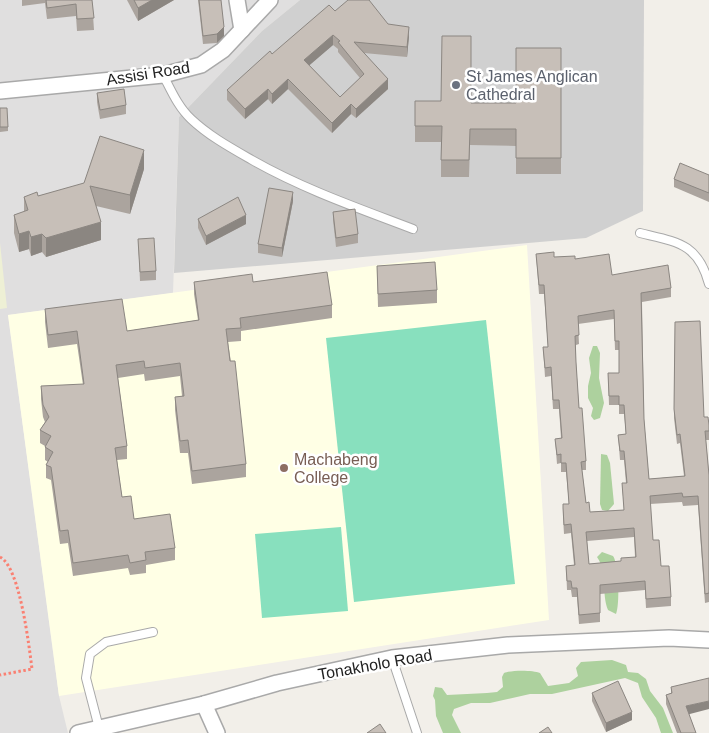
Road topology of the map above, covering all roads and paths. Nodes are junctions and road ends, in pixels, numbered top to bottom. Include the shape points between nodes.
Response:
1 (237, 0) edge
2 (270, 0) edge
3 (242, 30) junction
4 (163, 74) junction
5 (0, 91) edge
6 (414, 229) dead end
7 (640, 233) dead end
8 (709, 284) edge
9 (0, 557) edge
10 (153, 632) dead end
11 (709, 640) edge
12 (392, 658) junction
13 (0, 675) edge
14 (204, 704) junction
15 (99, 728) junction
16 (78, 733) edge
17 (217, 733) edge
18 (417, 733) edge

1 - 3 street
2 - 3 street, Assisi Road
3 - 4 street, Assisi Road via 224,50 201,65
4 - 5 street, Assisi Road
4 - 6 lane via 178,104 191,119 233,149 324,196
7 - 8 lane via 684,244 704,267
9 - 13 path via 10,566 24,612 32,669
10 - 15 lane via 106,642 90,654 86,678
11 - 12 street, Tonakholo Road via 669,638 508,645
12 - 14 street, Tonakholo Road via 277,683
12 - 18 lane
14 - 15 street, Tonakholo Road
14 - 17 street
15 - 16 street, Tonakholo Road

